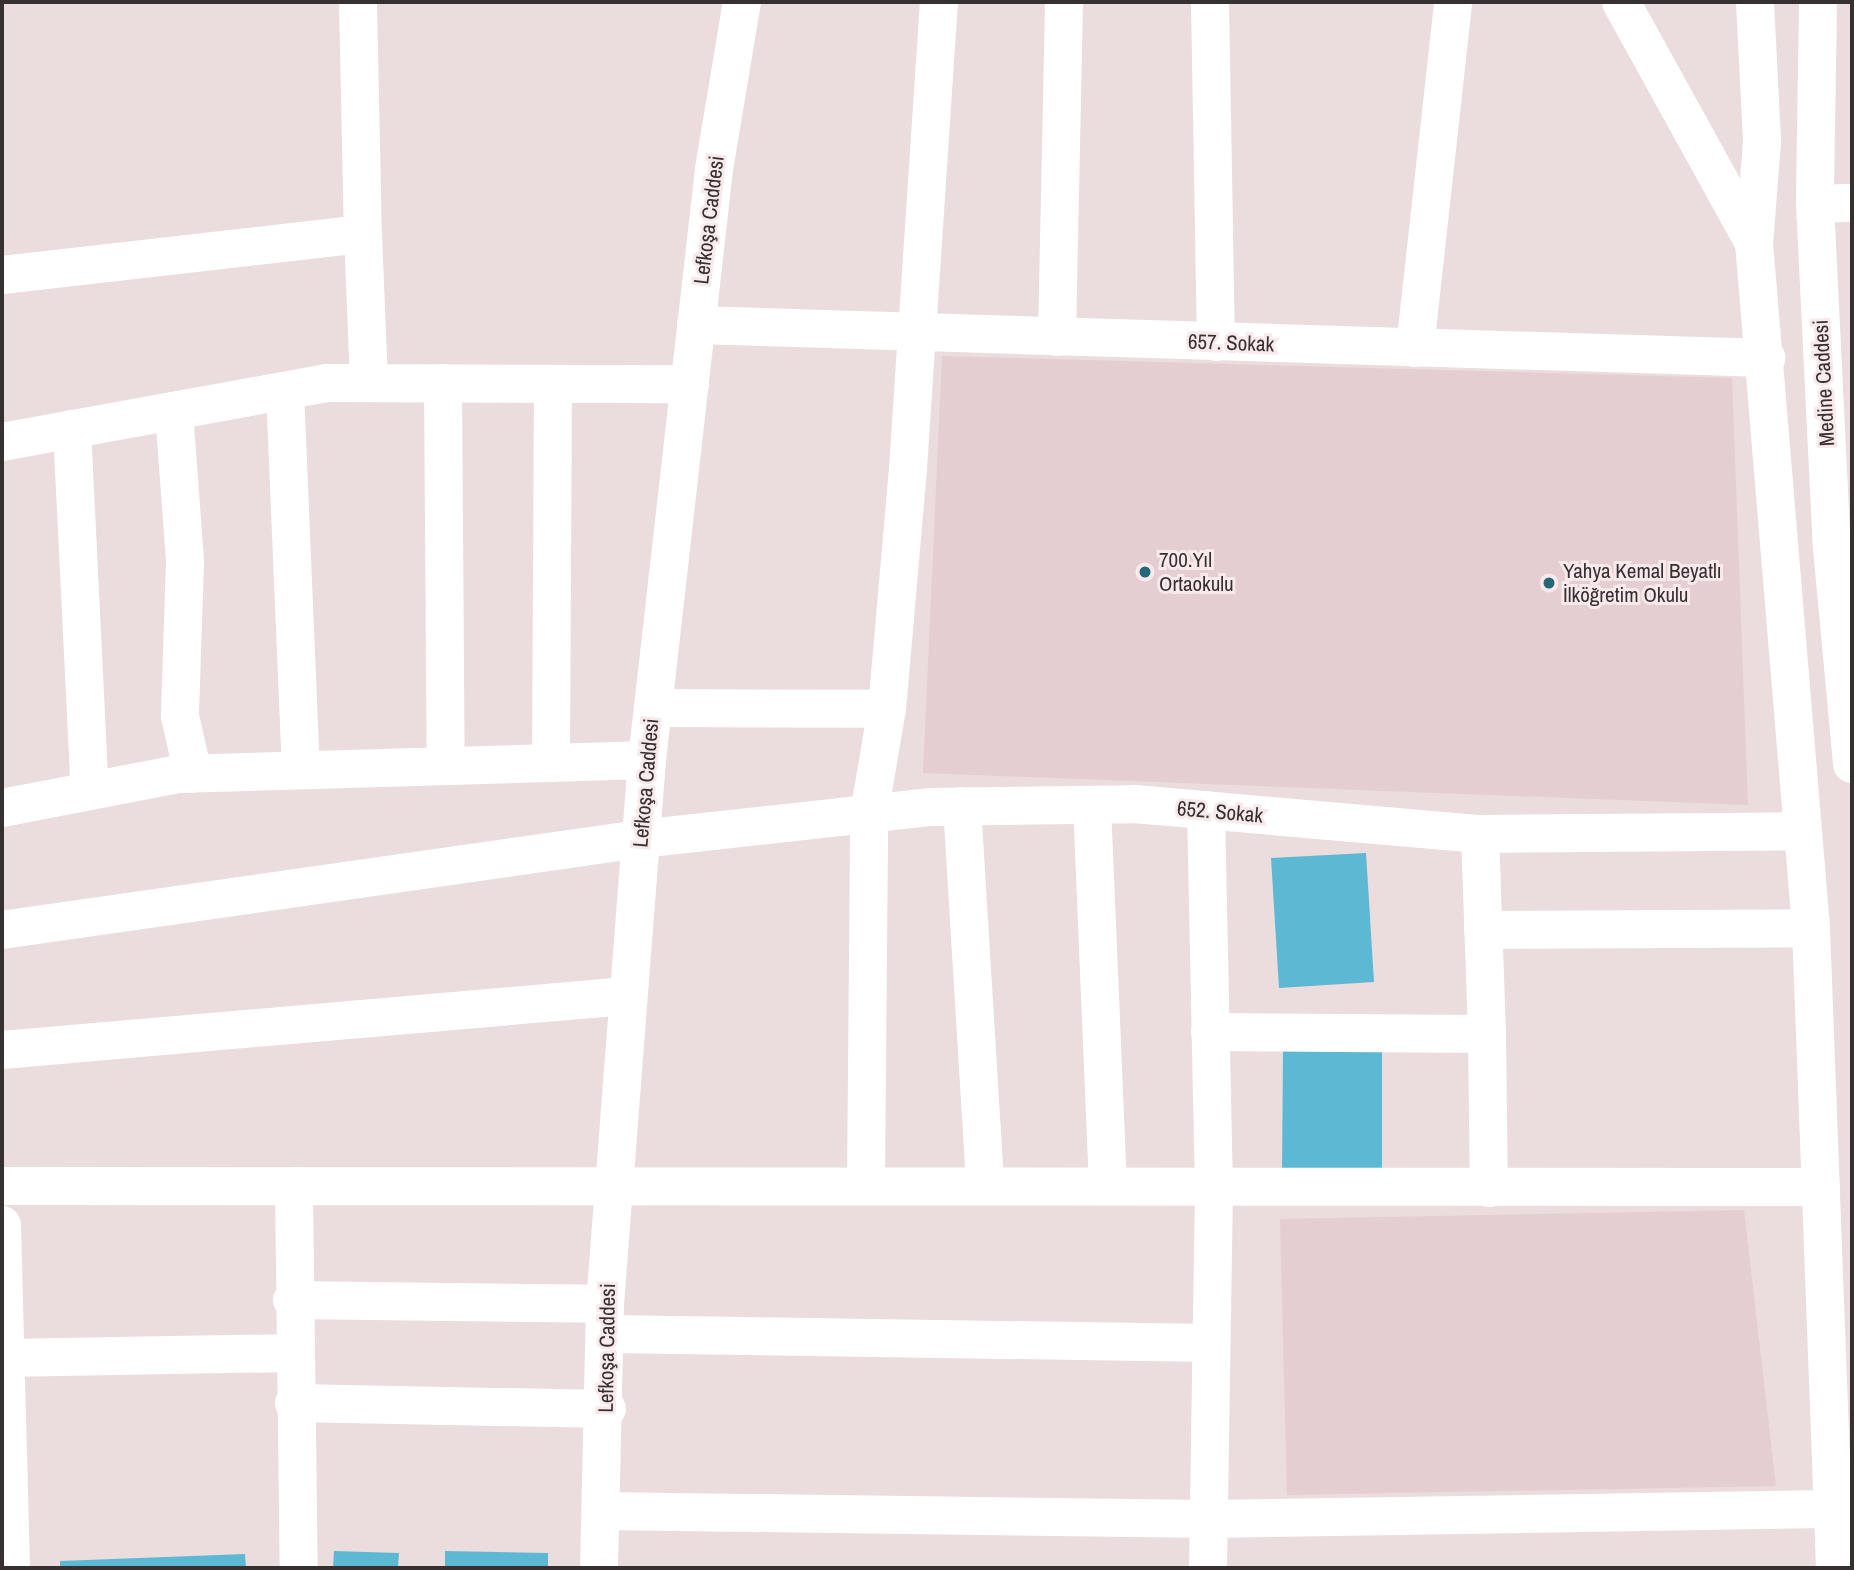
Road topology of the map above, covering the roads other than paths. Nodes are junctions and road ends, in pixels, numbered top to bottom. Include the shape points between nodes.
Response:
1 (358, 2) edge
2 (742, 2) edge
3 (939, 2) edge
4 (1065, 2) edge
5 (1210, 2) edge
6 (1453, 2) edge
7 (1621, 2) edge
8 (1755, 2) edge
9 (1818, 2) edge
10 (1852, 203) edge
11 (1815, 204) junction
12 (363, 234) junction
13 (1754, 243) junction
14 (2, 275) edge
15 (696, 325) junction
16 (919, 332) junction
17 (1057, 337) junction
18 (1216, 342) junction
19 (1415, 348) junction
20 (1766, 358) junction
21 (369, 383) junction
22 (443, 383) junction
23 (553, 384) junction
24 (690, 384) junction
25 (285, 391) junction
26 (174, 411) junction
27 (72, 429) junction
28 (2, 442) edge
29 (1846, 556) edge
30 (653, 708) junction
31 (887, 709) junction
32 (647, 760) junction
33 (551, 762) junction
34 (1852, 764) edge
35 (446, 766) junction
36 (301, 770) junction
37 (193, 774) junction
38 (90, 791) junction
39 (1092, 805) junction
40 (962, 806) junction
41 (2, 808) edge
42 (1206, 810) junction
43 (869, 814) junction
44 (1802, 831) junction
45 (1480, 834) junction
46 (640, 839) junction
47 (1811, 928) junction
48 (2, 930) edge
49 (1483, 930) junction
50 (627, 996) junction
51 (1210, 1032) junction
52 (1487, 1034) junction
53 (2, 1050) edge
54 (618, 1182) junction
55 (866, 1184) junction
56 (985, 1185) junction
57 (2, 1186) edge
58 (294, 1186) junction
59 (1108, 1186) junction
60 (1214, 1187) junction
61 (1821, 1187) junction
62 (1489, 1188) junction
63 (2, 1225) edge
64 (292, 1300) junction
65 (3, 1314) edge
66 (605, 1319) junction
67 (1210, 1343) junction
68 (295, 1353) junction
69 (4, 1358) junction
70 (294, 1403) junction
71 (607, 1409) junction
72 (5, 1453) edge
73 (1830, 1509) junction
74 (602, 1511) junction
75 (1208, 1519) junction
76 (11, 1568) edge
77 (299, 1568) edge
78 (599, 1568) edge
79 (1208, 1568) edge
80 (1835, 1568) edge

1 - 12 street
2 - 15 street, Lefkoşa Caddesi
3 - 16 street
4 - 17 street
5 - 18 street
6 - 19 street
7 - 13 street
8 - 13 street via 1762,142
9 - 11 street, Medine Caddesi
10 - 11 street
11 - 29 street, Medine Caddesi
12 - 14 street
12 - 21 street
13 - 20 street
15 - 16 street, 657. Sokak
15 - 24 street, Lefkoşa Caddesi
16 - 17 street, 657. Sokak
16 - 31 street
17 - 18 street, 657. Sokak
18 - 19 street, 657. Sokak
19 - 20 street, 657. Sokak
20 - 44 street
21 - 22 street
21 - 25 street
22 - 23 street
22 - 35 street
23 - 24 street
23 - 33 street
24 - 30 street, Lefkoşa Caddesi
25 - 26 street
25 - 36 street
26 - 27 street
26 - 37 street via 185,562 180,716
27 - 28 street
27 - 38 street
29 - 34 street, Medine Caddesi
30 - 31 street
30 - 32 street, Lefkoşa Caddesi
31 - 43 street
32 - 33 street
32 - 46 street, Lefkoşa Caddesi
33 - 35 street
35 - 36 street
36 - 37 street
37 - 38 street
38 - 41 street
39 - 40 street, 652. Sokak
39 - 42 street, 652. Sokak
39 - 59 street
40 - 43 street, 652. Sokak
40 - 56 street
42 - 45 street, 652. Sokak
42 - 51 street
43 - 46 street, 652. Sokak
43 - 55 street
44 - 45 street, 652. Sokak
44 - 47 street
45 - 49 street
46 - 48 street, 652. Sokak
46 - 50 street, Lefkoşa Caddesi
47 - 49 street
47 - 61 street
49 - 52 street
50 - 53 street
50 - 54 street, Lefkoşa Caddesi
51 - 52 street
51 - 60 street
52 - 62 street
54 - 55 street
54 - 58 street
54 - 66 street, Lefkoşa Caddesi
55 - 56 street
56 - 59 street
57 - 58 street
58 - 64 street
59 - 60 street
60 - 62 street
60 - 67 street
61 - 62 street
61 - 73 street
63 - 65 street
64 - 66 street
64 - 68 street
65 - 69 street
66 - 67 street
66 - 71 street, Lefkoşa Caddesi
67 - 75 street
68 - 69 street
68 - 70 street
69 - 72 street
70 - 71 street
70 - 77 street
71 - 74 street, Lefkoşa Caddesi
72 - 76 street
73 - 75 street
73 - 80 street
74 - 75 street
74 - 78 street, Lefkoşa Caddesi
75 - 79 street

